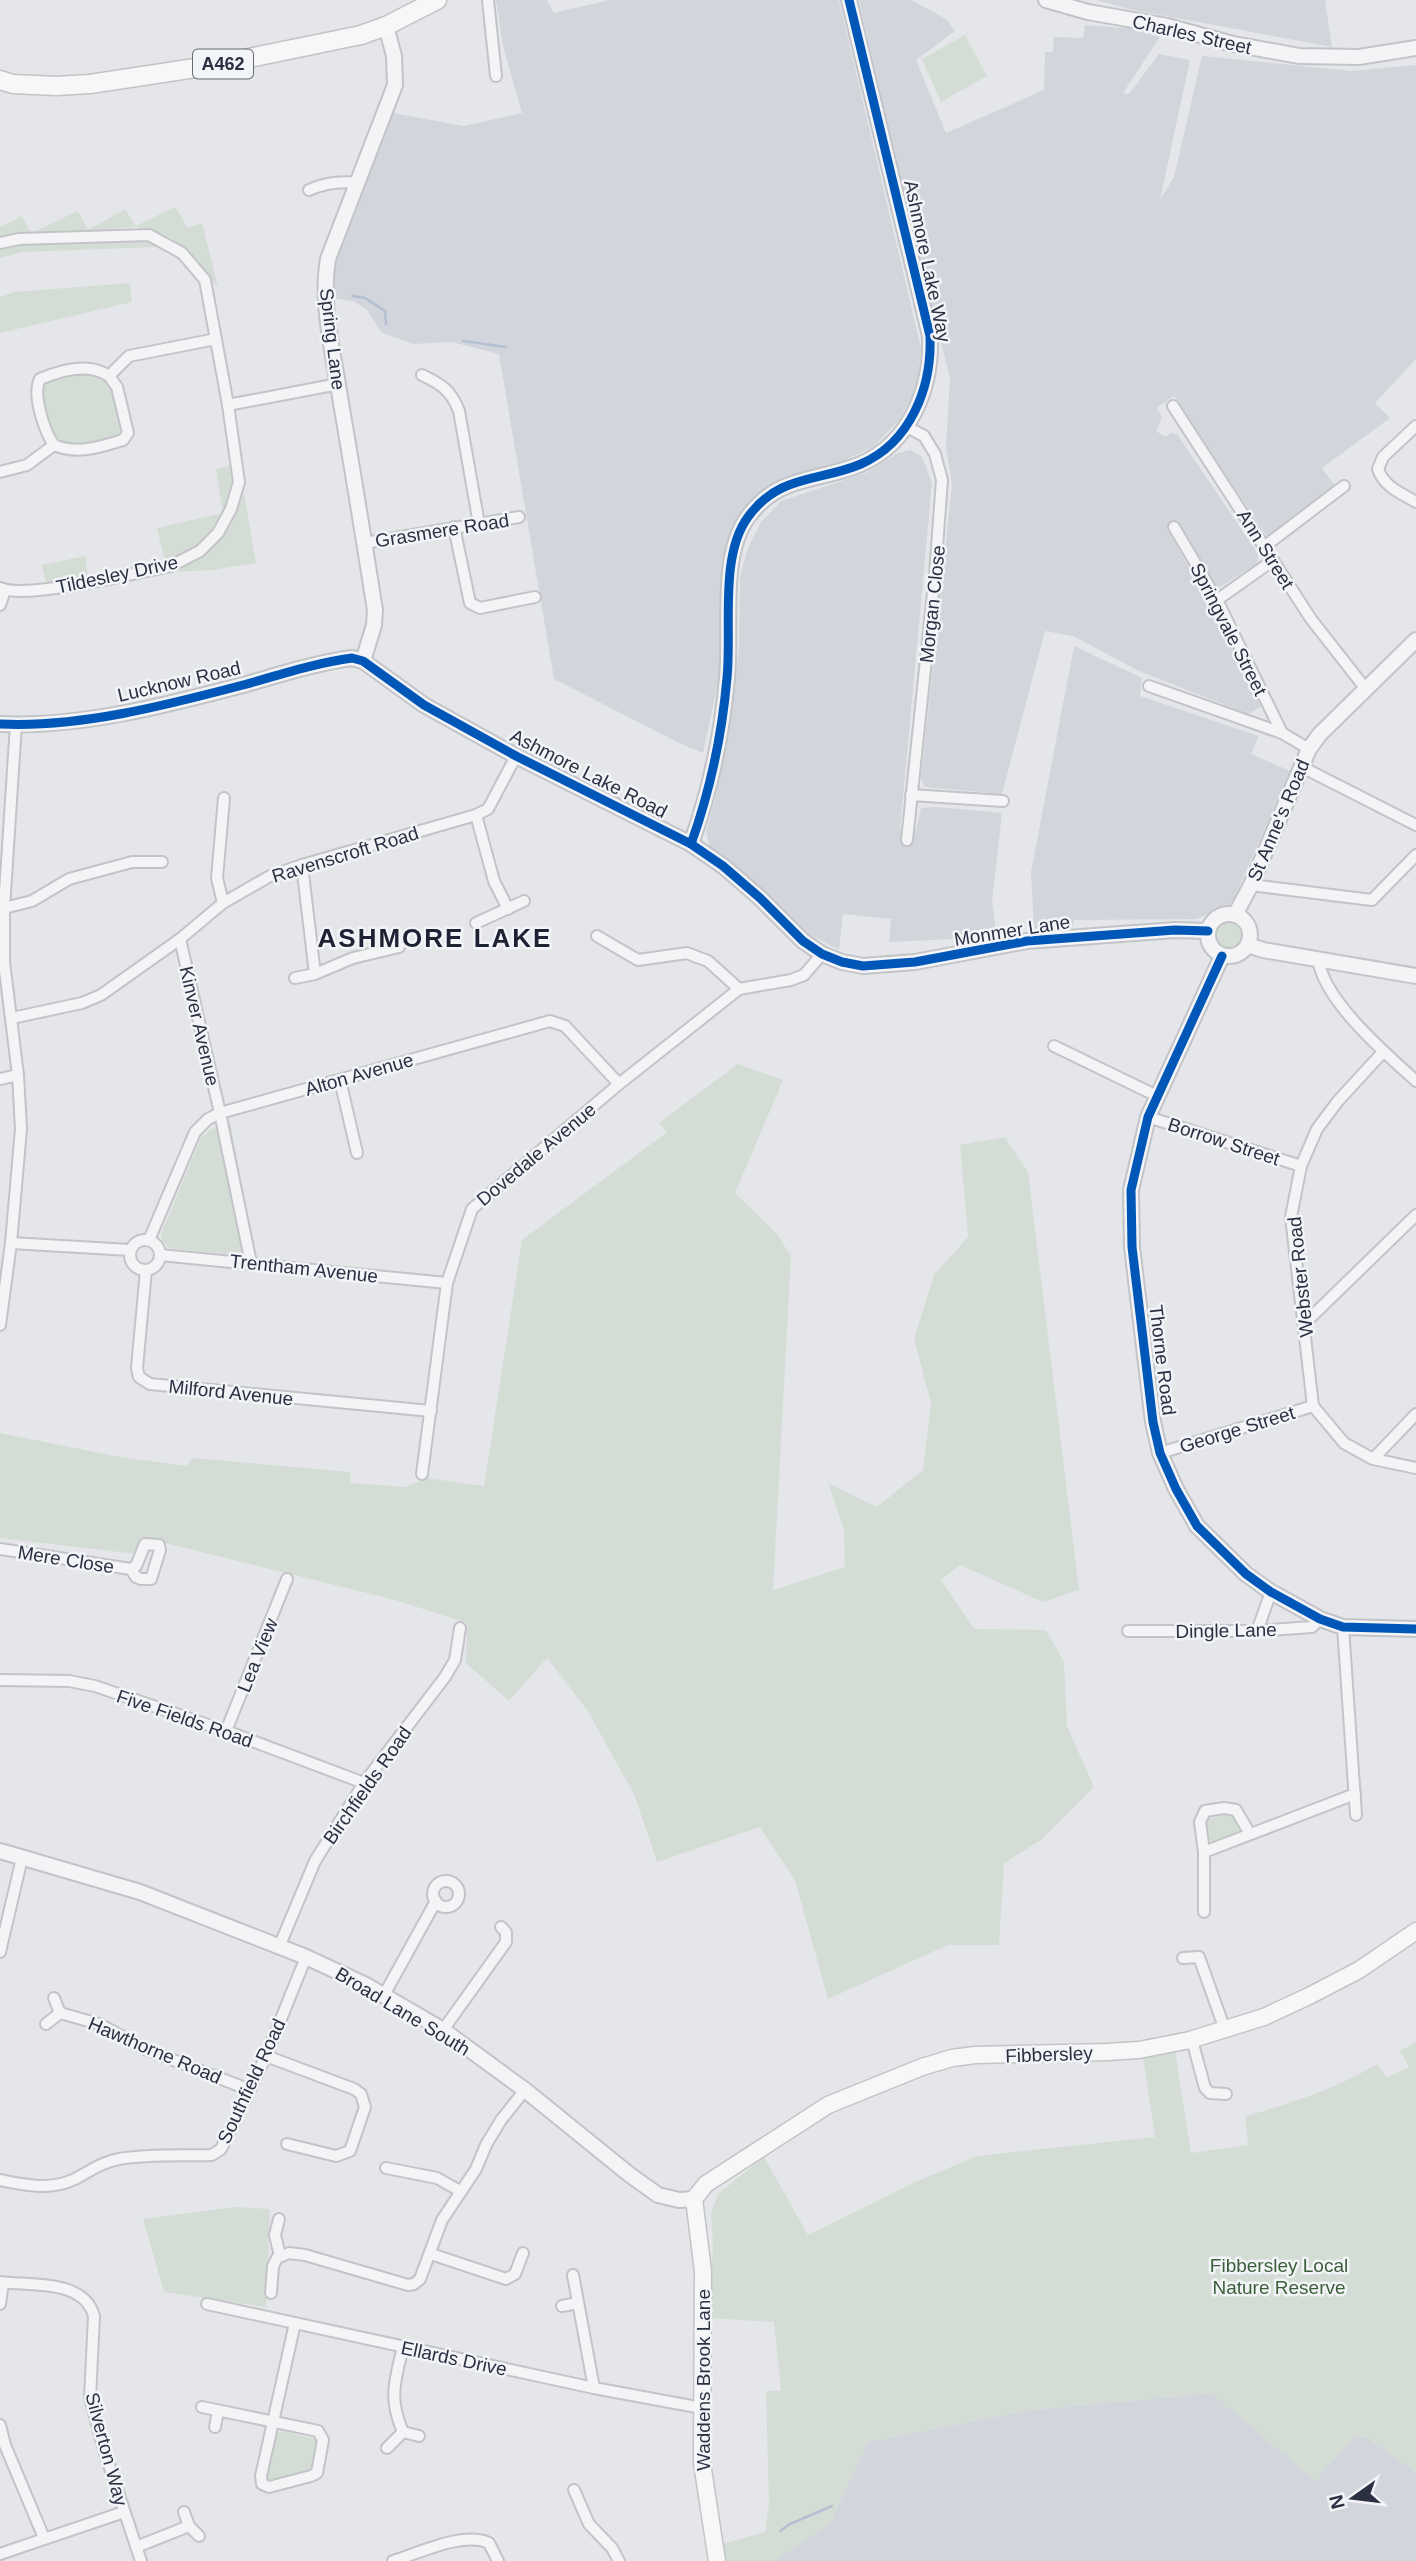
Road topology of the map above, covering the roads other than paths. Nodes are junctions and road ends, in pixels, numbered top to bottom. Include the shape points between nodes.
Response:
1 (437, 0) edge
2 (488, 0) edge
3 (849, 0) edge
4 (1046, 0) edge
5 (386, 26) junction
6 (1416, 48) edge
7 (496, 76) dead end
8 (0, 80) edge
9 (357, 183) junction
10 (309, 190) dead end
11 (0, 243) edge
12 (216, 339) junction
13 (422, 375) dead end
14 (109, 376) junction
15 (338, 384) junction
16 (228, 405) junction
17 (1173, 406) dead end
18 (1416, 426) edge
19 (907, 427) junction
20 (54, 444) junction
21 (0, 472) edge
22 (1344, 486) dead end
23 (1416, 502) edge
24 (520, 517) dead end
25 (479, 524) junction
26 (454, 527) junction
27 (1174, 527) dead end
28 (365, 543) junction
29 (1265, 546) junction
30 (1272, 561) junction
31 (2, 589) edge
32 (535, 597) dead end
33 (1217, 600) junction
34 (0, 605) edge
35 (1416, 640) edge
36 (363, 662) junction
37 (1149, 686) dead end
38 (1365, 688) junction
39 (0, 724) edge
40 (16, 724) junction
41 (1282, 733) junction
42 (1309, 749) junction
43 (516, 756) junction
44 (1300, 765) junction
45 (911, 795) junction
46 (224, 798) dead end
47 (1003, 802) dead end
48 (476, 815) junction
49 (1416, 825) edge
50 (907, 840) dead end
51 (691, 844) junction
52 (1416, 855) edge
53 (162, 862) dead end
54 (302, 865) junction
55 (1251, 885) junction
56 (524, 901) dead end
57 (223, 903) junction
58 (4, 908) junction
59 (508, 909) junction
60 (1235, 915) junction
61 (476, 923) dead end
62 (1208, 931) junction
63 (597, 936) dead end
64 (180, 939) junction
65 (1248, 945) junction
66 (399, 947) dead end
67 (821, 954) junction
68 (1222, 956) junction
69 (1318, 959) junction
70 (863, 966) joint
71 (315, 974) junction
72 (1416, 976) edge
73 (295, 978) dead end
74 (739, 989) junction
75 (12, 1018) junction
76 (1054, 1046) dead end
77 (1383, 1052) junction
78 (18, 1075) junction
79 (0, 1079) edge
80 (340, 1080) junction
81 (1416, 1081) edge
82 (619, 1084) junction
83 (1157, 1096) junction
84 (220, 1113) junction
85 (1148, 1117) junction
86 (357, 1153) dead end
87 (1301, 1166) junction
88 (1414, 1220) edge
89 (149, 1240) junction
90 (11, 1243) junction
91 (130, 1250) junction
92 (160, 1255) junction
93 (251, 1263) junction
94 (146, 1270) junction
95 (447, 1283) junction
96 (1305, 1323) junction
97 (0, 1325) edge
98 (1313, 1406) junction
99 (431, 1411) junction
100 (1416, 1414) edge
101 (1160, 1453) junction
102 (1373, 1459) junction
103 (1416, 1468) edge
104 (422, 1474) dead end
105 (0, 1549) edge
106 (131, 1569) dead end
107 (287, 1578) dead end
108 (1271, 1592) junction
109 (1320, 1619) junction
110 (1343, 1627) junction
111 (460, 1628) dead end
112 (1416, 1629) edge
113 (1257, 1630) junction
114 (1128, 1632) dead end
115 (0, 1680) edge
116 (226, 1731) junction
117 (364, 1783) junction
118 (1355, 1794) junction
119 (1356, 1815) dead end
120 (1251, 1834) junction
121 (0, 1851) edge
122 (1204, 1852) junction
123 (22, 1858) junction
124 (1204, 1897) junction
125 (1217, 1897) dead end
126 (436, 1902) dead end
127 (1205, 1912) dead end
128 (501, 1927) dead end
129 (1416, 1931) edge
130 (279, 1947) junction
131 (0, 1952) edge
132 (306, 1957) junction
133 (1183, 1958) dead end
134 (384, 1995) junction
135 (54, 1998) dead end
136 (60, 2013) junction
137 (46, 2024) dead end
138 (443, 2030) junction
139 (1225, 2030) junction
140 (1191, 2040) junction
141 (266, 2056) junction
142 (250, 2090) junction
143 (525, 2090) junction
144 (1226, 2094) dead end
145 (287, 2144) dead end
146 (386, 2168) dead end
147 (0, 2180) edge
148 (460, 2191) junction
149 (694, 2199) junction
150 (279, 2218) dead end
151 (523, 2253) dead end
152 (431, 2254) junction
153 (280, 2256) junction
154 (573, 2275) dead end
155 (1, 2282) edge
156 (271, 2293) dead end
157 (0, 2304) edge
158 (207, 2304) dead end
159 (578, 2304) junction
160 (562, 2306) dead end
161 (295, 2323) junction
162 (403, 2347) junction
163 (594, 2388) junction
164 (202, 2407) dead end
165 (702, 2408) junction
166 (218, 2411) junction
167 (274, 2423) junction
168 (0, 2425) edge
169 (215, 2427) dead end
170 (403, 2432) junction
171 (419, 2436) dead end
172 (3, 2446) edge
173 (387, 2448) dead end
174 (574, 2490) dead end
175 (124, 2512) junction
176 (184, 2512) dead end
177 (189, 2526) junction
178 (199, 2536) dead end
179 (44, 2538) junction
180 (136, 2547) junction
181 (0, 2554) edge
182 (141, 2561) edge
183 (393, 2561) edge
184 (498, 2561) edge
185 (619, 2561) edge
186 (717, 2561) edge

1 - 5 main road, A462
2 - 7 street
3 - 19 street, Ashmore Lake Way via 930,336 928,377
4 - 6 street, Charles Street via 1299,56 1359,57
5 - 8 main road, A462 via 215,65 90,84 34,86
5 - 9 street, Spring Lane via 395,85
9 - 10 street via 341,181
9 - 15 street, Spring Lane via 325,277
11 - 12 street, Tildesley Drive via 141,235 159,239 182,253 205,280
12 - 14 street via 129,356
12 - 16 street, Tildesley Drive
13 - 25 street via 445,387 459,411
14 - 20 street via 117,387 128,433 123,440 84,451
14 - 20 street via 89,367 40,379 36,389 46,434
15 - 16 street
15 - 28 street, Spring Lane
16 - 31 street, Tildesley Drive via 237,493 218,533 200,551 170,566 32,591
17 - 29 street, Ann Street
18 - 23 street via 1383,457 1378,469 1392,488
19 - 45 street, Morgan Close via 924,436 942,480
19 - 51 street, Ashmore Lake Way via 863,463 785,485 760,503 739,532 730,574 727,681 707,801
20 - 21 street via 27,465
22 - 29 street
24 - 25 street, Grasmere Road
25 - 26 street, Grasmere Road
26 - 28 street, Grasmere Road
26 - 32 street via 470,603 480,608
27 - 33 street, Springvale Street
28 - 36 street, Spring Lane via 375,610
29 - 30 street, Ann Street
30 - 33 street
30 - 38 street, Ann Street
31 - 34 street
33 - 41 street, Springvale Street
35 - 38 street, St Anne's Road
36 - 40 street, Lucknow Road via 339,660 185,700 90,718
36 - 43 street, Ashmore Lake Road via 424,705
37 - 41 street
38 - 42 street, St Anne's Road
39 - 40 street, Lucknow Road
40 - 58 street
41 - 42 street
42 - 44 street, St Anne's Road
43 - 48 street via 488,809
43 - 51 street, Ashmore Lake Road
44 - 49 street
44 - 55 street, St Anne's Road
45 - 47 street
45 - 50 street, Morgan Close
46 - 57 street via 217,878
48 - 54 street, Ravenscroft Road
48 - 59 street via 494,881
51 - 67 street, Ashmore Lake Road via 723,866
52 - 55 street via 1372,900
53 - 58 street via 132,862 69,879 32,901
54 - 57 street, Ravenscroft Road via 270,876
54 - 71 street
55 - 60 street, St Anne's Road
56 - 59 street
57 - 64 street, Ravenscroft Road
58 - 75 street via 4,962
59 - 61 street
60 - 62 street via 1219,917
60 - 65 street via 1248,925
62 - 68 street via 1212,948
62 - 70 street, Monmer Lane via 1027,941 926,961
63 - 74 street via 638,960 687,953 708,961
64 - 75 street, Ravenscroft Road via 101,995
64 - 84 street, Kinver Avenue
65 - 68 street via 1238,955
65 - 69 street
66 - 71 street via 353,958
67 - 70 street, Ashmore Lake Road
67 - 74 street, Dovedale Avenue via 804,975
68 - 83 street, Thorne Road
69 - 72 street
69 - 77 street via 1329,988
71 - 73 street
74 - 82 street, Dovedale Avenue
75 - 78 street
76 - 83 street
77 - 81 street
77 - 87 street, Webster Road via 1317,1129
78 - 79 street
78 - 90 street via 21,1129
80 - 82 street, Alton Avenue via 550,1021 565,1026
80 - 84 street, Alton Avenue
80 - 86 street
82 - 95 street, Dovedale Avenue via 472,1209
83 - 85 street, Thorne Road
84 - 89 street, Alton Avenue via 195,1132
84 - 93 street, Kinver Avenue
85 - 87 street, Borrow Street
85 - 101 street, Thorne Road via 1131,1190 1132,1247
87 - 96 street, Webster Road via 1291,1217
88 - 96 street
89 - 91 street via 134,1243
89 - 92 street
90 - 91 street
90 - 97 street
91 - 94 street via 131,1262
92 - 93 street, Trentham Avenue
92 - 94 street via 158,1264
93 - 95 street, Trentham Avenue
94 - 99 street, Milford Avenue via 137,1368 139,1377 150,1384
95 - 99 street, Dovedale Avenue
96 - 98 street, Webster Road
98 - 101 street, George Street
98 - 102 street via 1344,1443
99 - 104 street, Dovedale Avenue
100 - 102 street
101 - 108 street, Thorne Road via 1197,1527
102 - 103 street
105 - 106 street, Mere Close
107 - 116 street, Lea View
108 - 109 street, Thorne Road
108 - 113 street
109 - 110 street, Thorne Road
109 - 113 street, Dingle Lane via 1312,1627
110 - 112 street, Thorne Road
110 - 118 street
111 - 117 street, Birchfields Road via 455,1660 445,1677
113 - 114 street, Dingle Lane
115 - 116 street, Five Fields Road via 81,1683
116 - 117 street, Five Fields Road
117 - 130 street, Birchfields Road via 315,1861
118 - 119 street
118 - 120 street
120 - 122 street
120 - 122 street via 1236,1810 1205,1811 1200,1822
121 - 123 street, Broad Lane South
122 - 124 street
123 - 130 street, Broad Lane South via 140,1892
123 - 131 street
124 - 125 street
124 - 127 street
126 - 134 street
128 - 138 street via 506,1942
129 - 139 main road, Fibbersley via 1359,1970 1264,2017
130 - 132 street, Broad Lane South
132 - 134 street, Broad Lane South
132 - 141 street, Southfield Road
133 - 139 street via 1199,1957
134 - 138 street, Broad Lane South
135 - 136 street
136 - 137 street
136 - 142 street, Hawthorne Road via 99,2024 145,2049
138 - 143 street, Broad Lane South
139 - 140 main road, Fibbersley
140 - 144 street via 1205,2088
140 - 149 main road, Fibbersley via 1139,2050 975,2055 922,2067 828,2105 706,2184
141 - 142 street, Southfield Road
141 - 145 street via 354,2088 364,2100 350,2151 336,2156
142 - 147 street, Southfield Road via 221,2149 212,2155 120,2159 50,2186
143 - 148 street via 501,2120
143 - 149 street, Broad Lane South via 658,2194
146 - 148 street via 437,2178
148 - 152 street via 435,2235
149 - 165 main road, Waddens Brook Lane via 703,2271
150 - 153 street via 275,2235
151 - 152 street via 515,2274 506,2278
152 - 153 street via 420,2279 408,2285 305,2255
153 - 156 street via 273,2266
154 - 159 street
155 - 157 street
155 - 175 street, Silverton Way via 64,2289 91,2305 90,2398
158 - 161 street, Ellards Drive
159 - 160 street
159 - 163 street
161 - 162 street, Ellards Drive
161 - 167 street
162 - 163 street, Ellards Drive
162 - 170 street via 393,2402
163 - 165 street, Ellards Drive
164 - 166 street
165 - 186 main road, Waddens Brook Lane via 703,2478
166 - 167 street
166 - 169 street
167 - 167 street via 318,2431 323,2440 317,2473 268,2487 262,2484
168 - 172 street
170 - 171 street
170 - 173 street
172 - 179 street
174 - 185 street via 589,2524
175 - 179 street
175 - 180 street, Silverton Way
176 - 177 street
177 - 178 street
177 - 180 street
179 - 181 street
180 - 182 street, Silverton Way
183 - 184 street via 475,2538 489,2543

